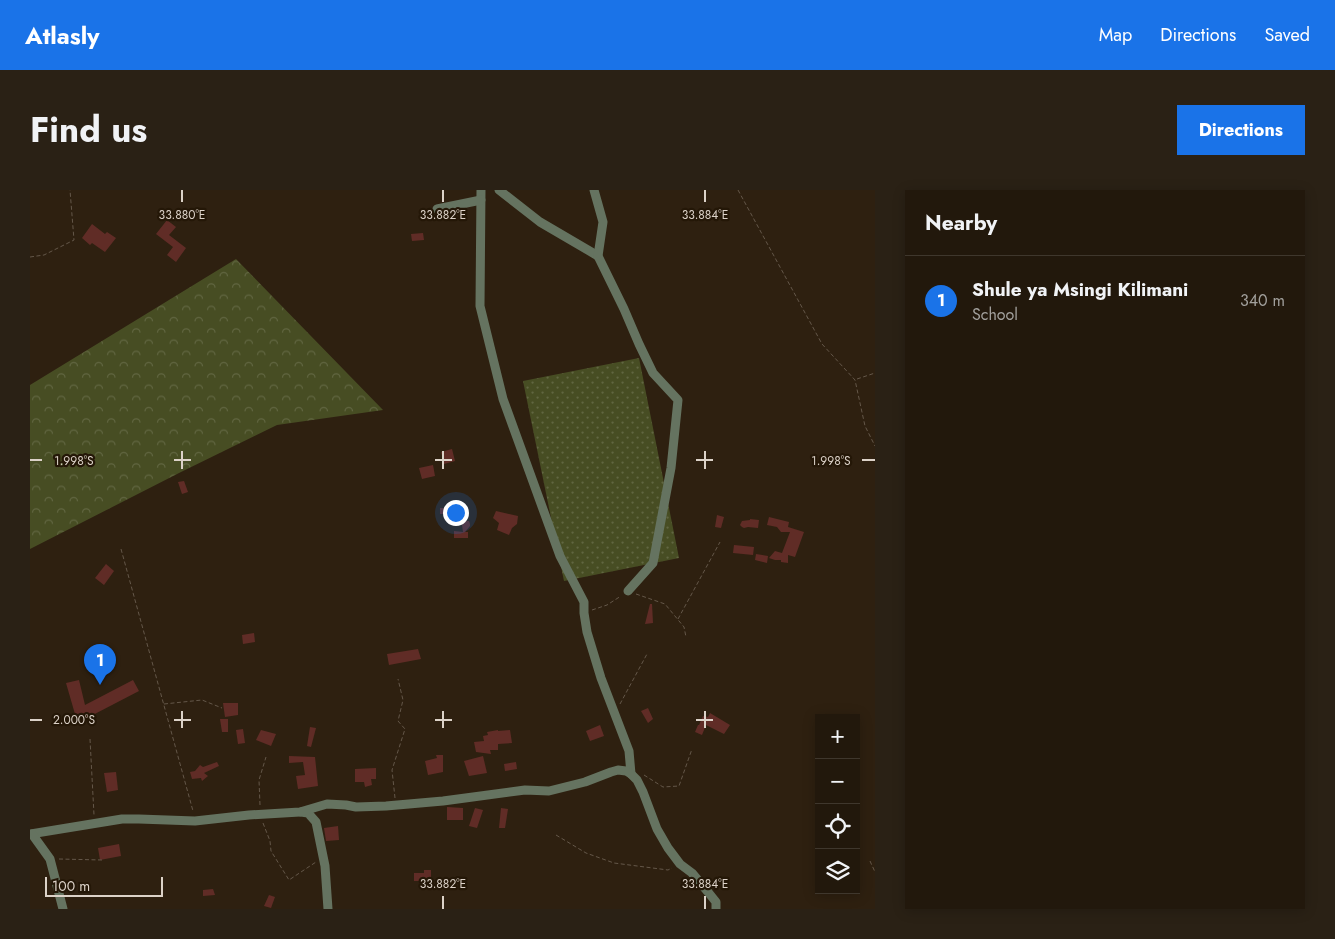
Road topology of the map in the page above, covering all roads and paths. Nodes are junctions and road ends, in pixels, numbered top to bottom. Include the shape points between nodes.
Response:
1 (70, 190) edge
2 (481, 190) edge
3 (499, 190) edge
4 (594, 190) edge
5 (738, 190) edge
6 (481, 200) junction
7 (437, 209) dead end
8 (598, 256) junction
9 (30, 258) edge
10 (875, 373) edge
11 (855, 380) junction
12 (875, 446) edge
13 (720, 542) dead end
14 (122, 549) dead end
15 (628, 591) junction
16 (584, 613) junction
17 (678, 620) junction
18 (686, 637) dead end
19 (647, 654) dead end
20 (398, 679) dead end
21 (164, 704) junction
22 (222, 708) dead end
23 (615, 714) junction
24 (90, 739) dead end
25 (692, 750) dead end
26 (266, 757) dead end
27 (631, 774) junction
28 (396, 805) junction
29 (300, 812) junction
30 (260, 815) junction
31 (195, 821) junction
32 (94, 823) junction
33 (31, 834) edge
34 (556, 835) dead end
35 (323, 858) junction
36 (50, 859) junction
37 (102, 860) dead end
38 (870, 860) dead end
39 (680, 864) junction
40 (875, 872) edge
41 (63, 909) edge
42 (328, 909) edge
43 (716, 909) edge

1 - 9 path via 74,240 44,255
2 - 6 street
3 - 8 street via 540,222
4 - 8 street via 603,222
5 - 11 path via 822,344
6 - 7 street
6 - 16 street via 480,306 503,399 560,556 584,602
8 - 15 street via 654,373 678,400 671,468 653,563
10 - 11 path
11 - 12 path via 865,426
13 - 17 path
14 - 21 path
15 - 16 path via 607,605
15 - 17 path via 665,604
16 - 23 street via 598,668
17 - 18 path
19 - 23 path
20 - 28 path via 403,700 398,721 405,730 392,770
21 - 22 path via 202,700
21 - 31 path
23 - 27 street via 629,751
24 - 32 path
25 - 27 path via 679,786 663,787 644,775
26 - 30 path via 259,780
27 - 28 street via 618,770 549,791 525,790
27 - 39 street via 643,792 657,829
28 - 29 street via 356,807 327,804
29 - 30 street
29 - 35 street via 308,813 316,822
30 - 31 street
30 - 35 path via 271,851 289,880
31 - 32 street via 139,818
32 - 33 street
33 - 36 street
34 - 39 path via 586,853 614,863 668,870
35 - 42 street
36 - 37 path
36 - 41 street
38 - 40 path
39 - 43 street via 708,892 716,902

